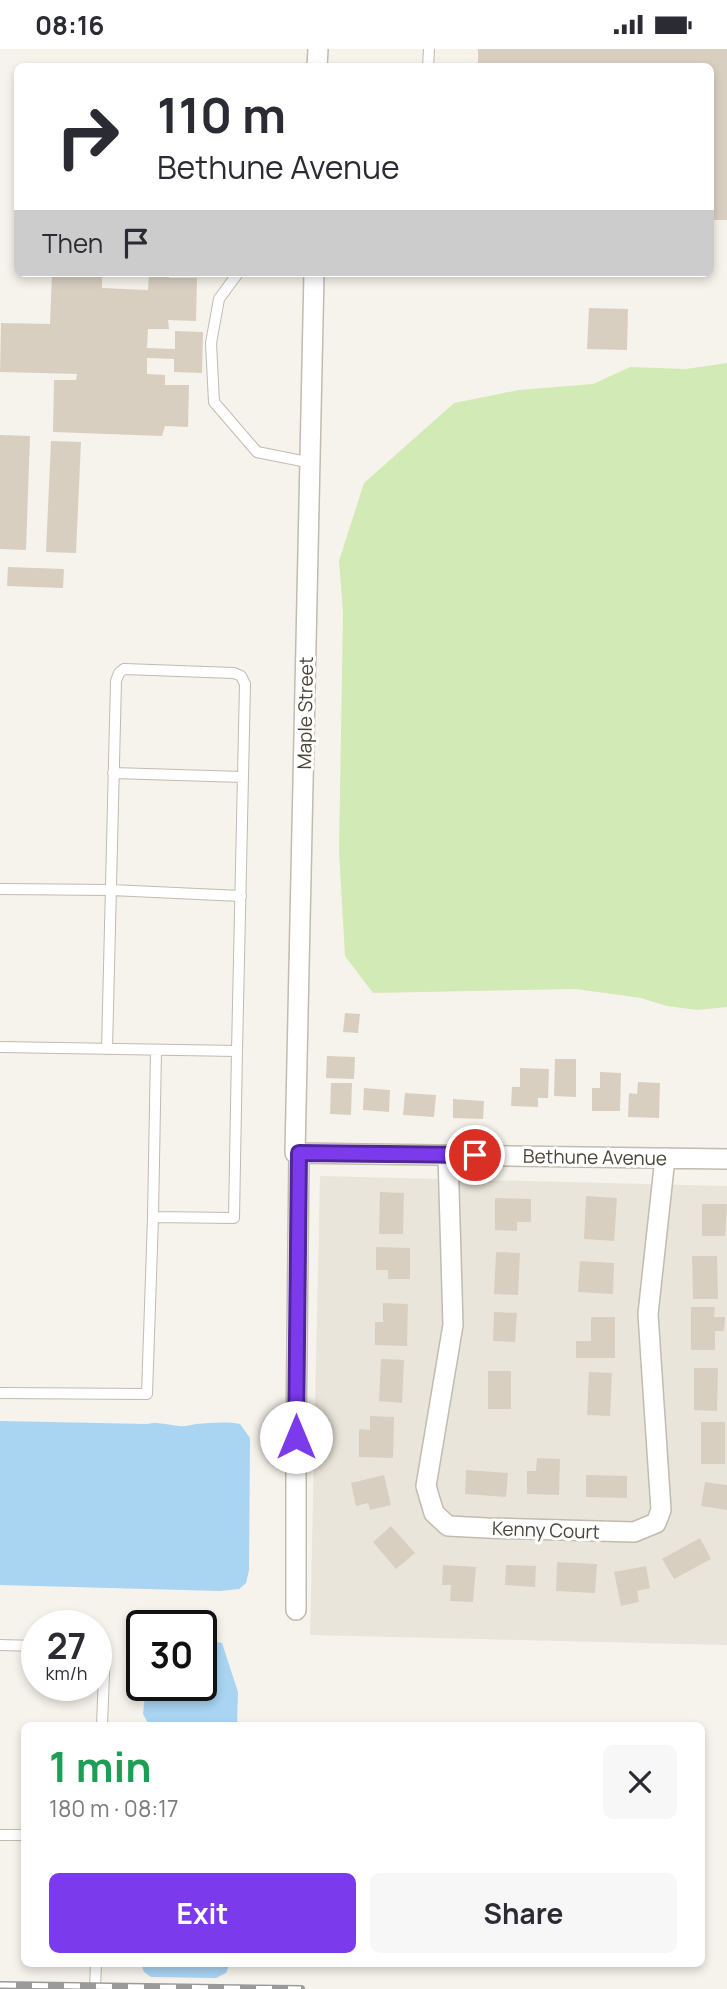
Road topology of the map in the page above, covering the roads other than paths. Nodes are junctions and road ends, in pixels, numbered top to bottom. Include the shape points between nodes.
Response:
1 (235, 277) edge
2 (314, 277) edge
3 (311, 462) junction
4 (113, 773) junction
5 (243, 777) junction
6 (0, 889) edge
7 (111, 890) junction
8 (241, 896) junction
9 (0, 1047) edge
10 (107, 1049) junction
11 (156, 1049) junction
12 (237, 1051) junction
13 (297, 1153) junction
14 (448, 1155) junction
15 (665, 1158) junction
16 (727, 1159) edge
17 (153, 1217) junction
18 (0, 1393) edge
19 (296, 1609) dead end
20 (0, 1645) edge
21 (21, 1646) edge
22 (103, 1701) edge
23 (102, 1722) edge
24 (0, 1835) edge
25 (21, 1835) edge
26 (96, 1967) edge
27 (95, 1989) edge

1 - 3 lane via 219,299 211,343 214,402 257,452
2 - 3 street, Maple Street
3 - 13 street, Maple Street
4 - 5 lane
4 - 5 lane via 116,681 124,669 242,676
4 - 7 lane
5 - 8 lane
6 - 7 lane
7 - 8 lane
7 - 10 lane
8 - 12 lane
9 - 10 lane
10 - 11 lane
11 - 12 lane
11 - 17 lane
12 - 17 lane via 234,1217
13 - 14 street, Bethune Avenue
13 - 19 street, Maple Street
14 - 15 street, Bethune Avenue
14 - 15 street, Kenny Court via 453,1325 426,1486 434,1513 448,1526 635,1532 656,1523 661,1510 648,1314
15 - 16 street, Bethune Avenue
17 - 18 lane via 147,1394
20 - 21 lane
22 - 23 lane
24 - 25 lane
26 - 27 lane

